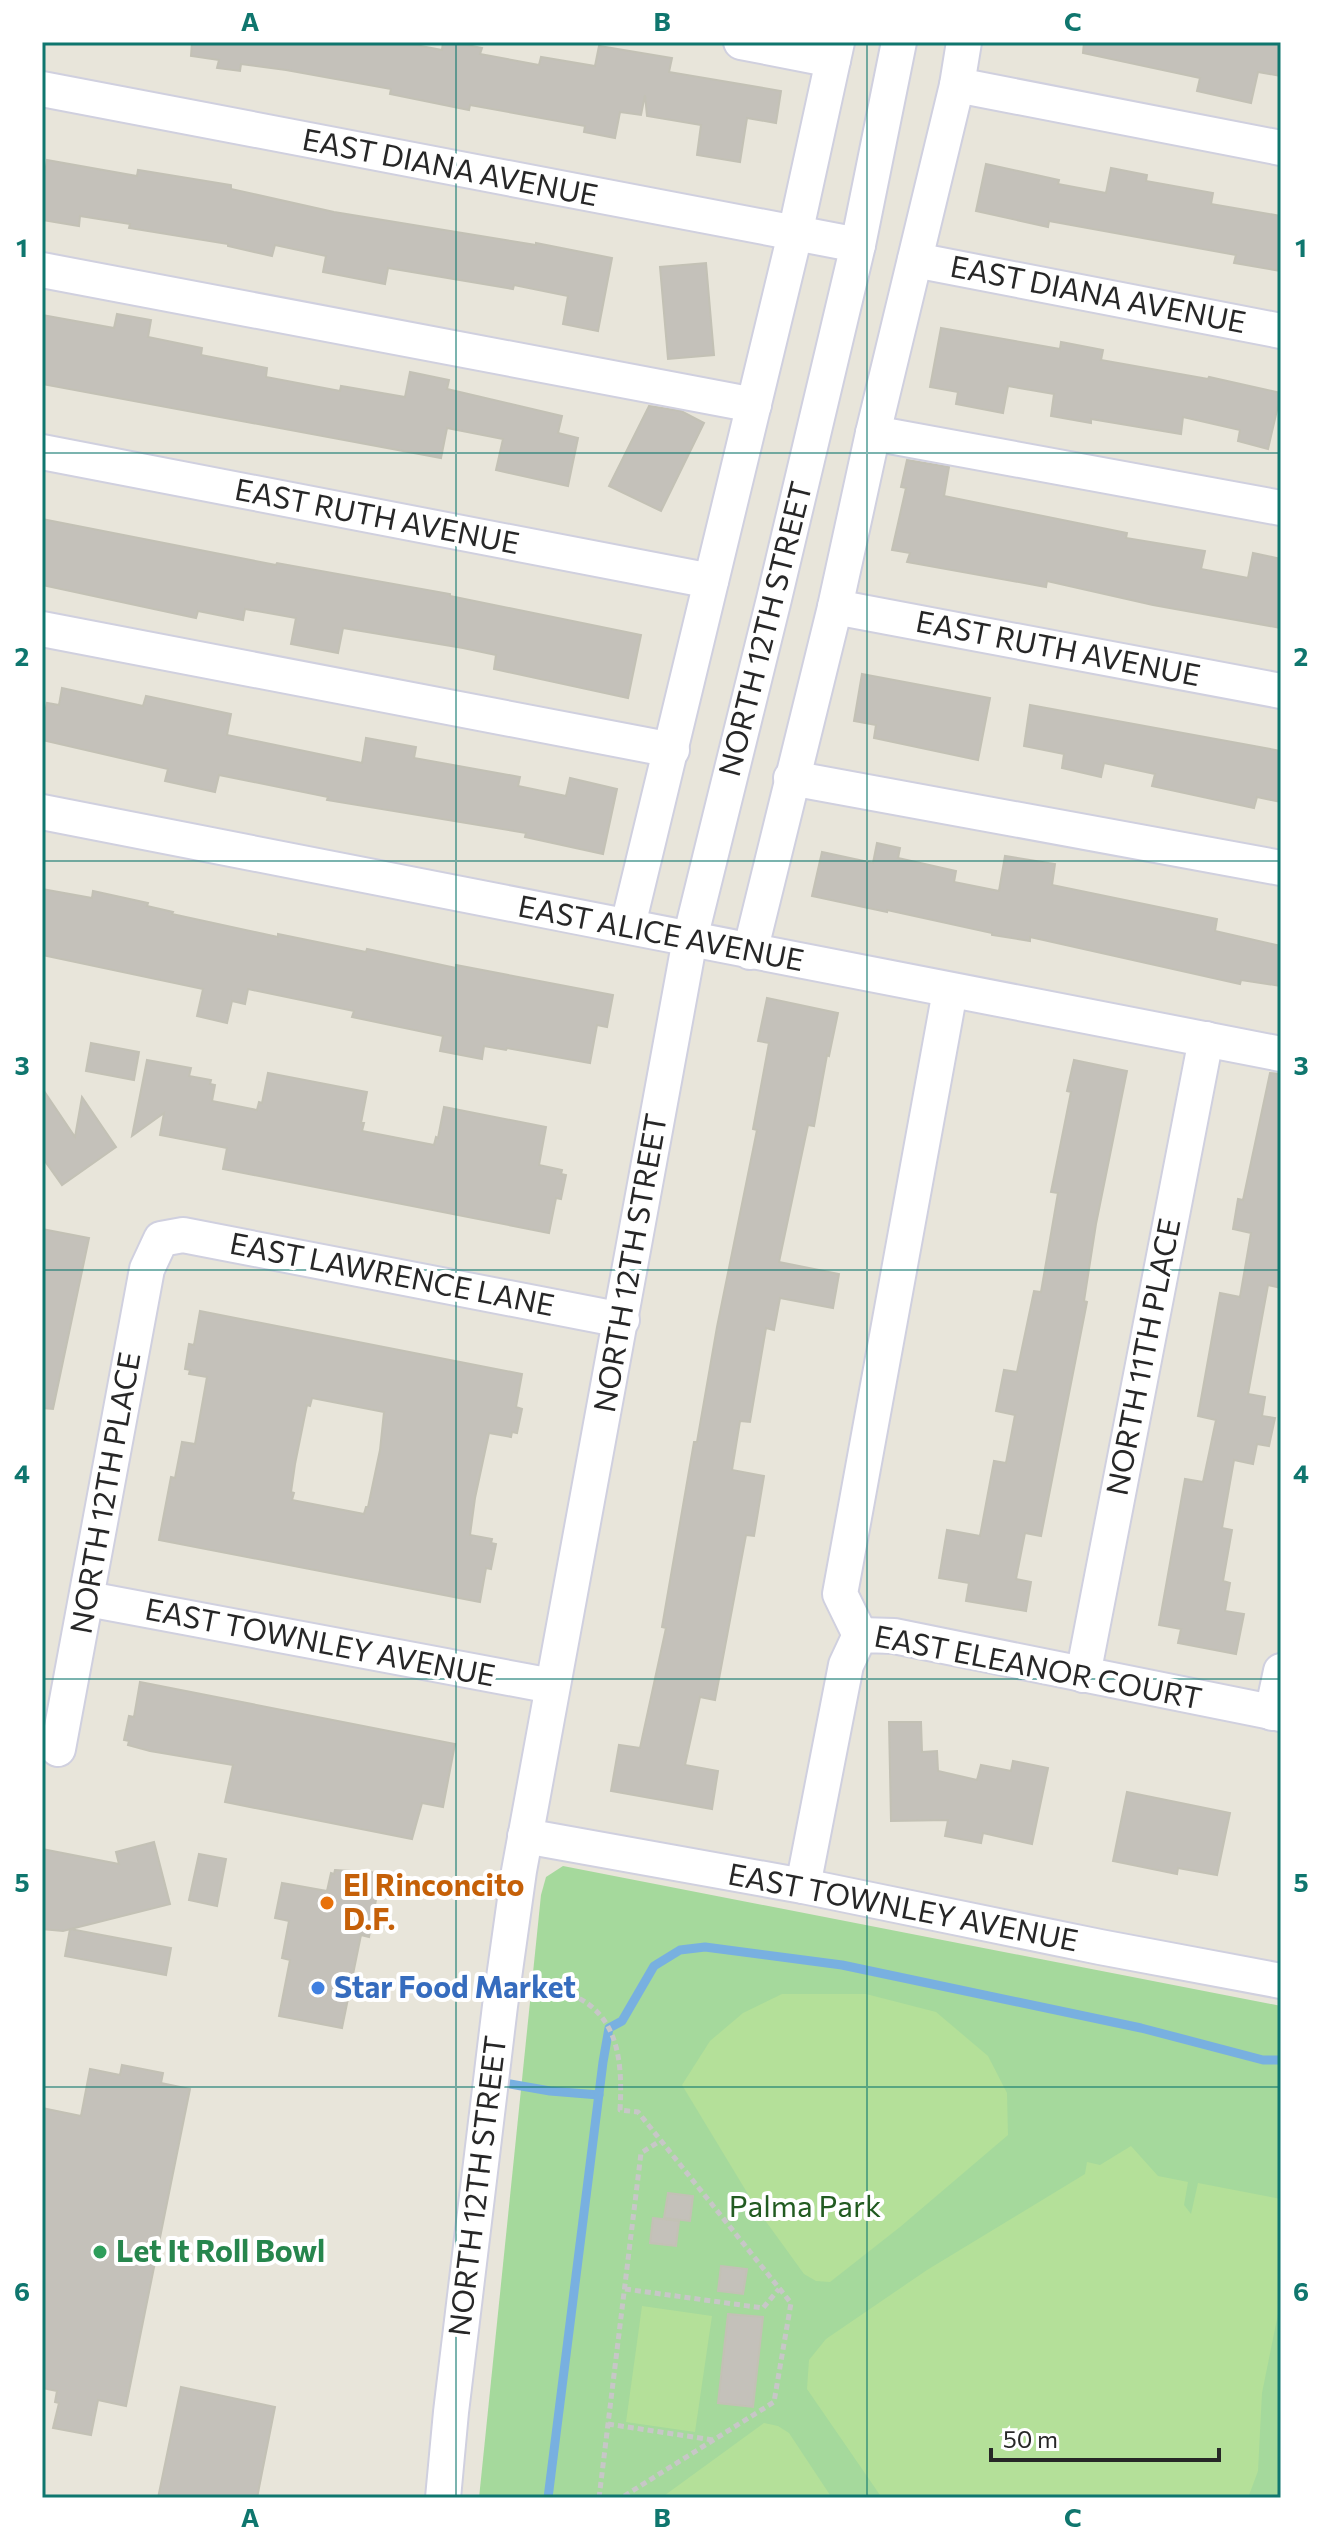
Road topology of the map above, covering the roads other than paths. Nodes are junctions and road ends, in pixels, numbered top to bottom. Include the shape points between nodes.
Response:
1 (741, 42) edge
2 (899, 42) edge
3 (964, 42) edge
4 (835, 51) edge
5 (957, 85) junction
6 (42, 89) edge
7 (1281, 148) edge
8 (795, 234) junction
9 (858, 245) junction
10 (915, 260) junction
11 (42, 270) edge
12 (1281, 331) edge
13 (754, 405) junction
14 (873, 433) junction
15 (42, 452) edge
16 (1281, 508) edge
17 (711, 581) junction
18 (835, 607) junction
19 (42, 629) edge
20 (1281, 691) edge
21 (672, 750) junction
22 (791, 778) junction
23 (42, 812) edge
24 (1281, 868) edge
25 (628, 925) junction
26 (690, 939) junction
27 (750, 952) junction
28 (950, 991) junction
29 (1206, 1039) junction
30 (1281, 1054) edge
31 (161, 1239) joint
32 (622, 1320) junction
33 (88, 1599) junction
34 (860, 1635) junction
35 (1281, 1671) edge
36 (1083, 1675) junction
37 (552, 1686) junction
38 (1276, 1714) edge
39 (58, 1749) dead end
40 (525, 1836) junction
41 (803, 1886) junction
42 (1281, 1981) edge
43 (443, 2498) edge

1 - 4 street
2 - 9 street, NORTH 12TH STREET
3 - 5 street, NORTH 12TH STREET
4 - 8 street, NORTH 12TH STREET
5 - 7 street
5 - 10 street, NORTH 12TH STREET
6 - 8 street, EAST DIANA AVENUE
8 - 9 street, EAST DIANA AVENUE
8 - 13 street, NORTH 12TH STREET
9 - 26 street, NORTH 12TH STREET
10 - 12 street, EAST DIANA AVENUE
10 - 14 street, NORTH 12TH STREET
11 - 13 street
13 - 17 street, NORTH 12TH STREET
14 - 16 street
14 - 18 street, NORTH 12TH STREET
15 - 17 street, EAST RUTH AVENUE
17 - 21 street, NORTH 12TH STREET
18 - 20 street, EAST RUTH AVENUE
18 - 22 street, NORTH 12TH STREET
19 - 21 street
21 - 25 street, NORTH 12TH STREET
22 - 24 street
22 - 27 street, NORTH 12TH STREET
23 - 25 street, EAST ALICE AVENUE
25 - 26 street, EAST ALICE AVENUE
26 - 27 street, EAST ALICE AVENUE
26 - 32 street, NORTH 12TH STREET
27 - 28 street, EAST ALICE AVENUE
28 - 29 street, EAST ALICE AVENUE
28 - 34 street via 840,1594
29 - 30 street, EAST ALICE AVENUE
29 - 36 street, NORTH 11TH PLACE
31 - 32 street, EAST LAWRENCE LANE via 183,1235
31 - 33 street, NORTH 12TH PLACE via 147,1269
32 - 37 street, NORTH 12TH STREET
33 - 37 street, EAST TOWNLEY AVENUE
33 - 39 street, NORTH 12TH PLACE
34 - 36 street, EAST ELEANOR COURT via 894,1636
34 - 41 street, EAST ELEANOR COURT via 846,1665
35 - 38 street
36 - 38 street, EAST ELEANOR COURT
37 - 40 street, NORTH 12TH STREET
40 - 41 street, EAST TOWNLEY AVENUE
40 - 43 street, NORTH 12TH STREET
41 - 42 street, EAST TOWNLEY AVENUE

